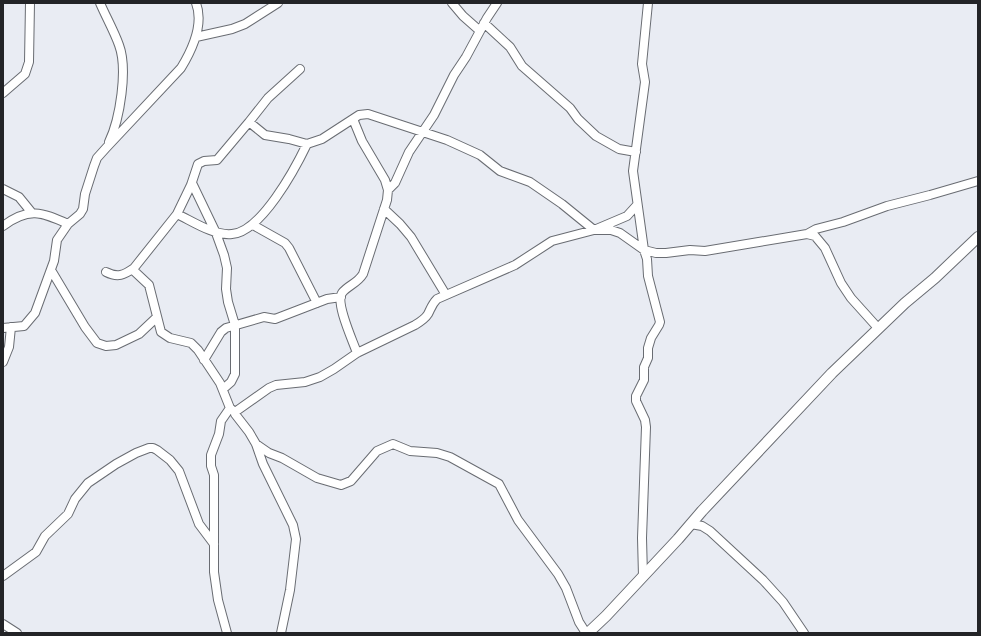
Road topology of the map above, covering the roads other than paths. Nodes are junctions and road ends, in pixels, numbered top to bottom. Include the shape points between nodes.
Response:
1 (30, 3) edge
2 (100, 3) edge
3 (196, 3) edge
4 (278, 3) edge
5 (452, 3) edge
6 (497, 3) edge
7 (648, 3) edge
8 (484, 23) junction
9 (480, 31) junction
10 (196, 37) junction
11 (300, 69) dead end
12 (3, 93) edge
13 (353, 119) junction
14 (249, 122) junction
15 (423, 132) junction
16 (307, 144) junction
17 (106, 148) junction
18 (636, 152) junction
19 (978, 181) edge
20 (192, 183) junction
21 (3, 189) edge
22 (388, 190) junction
23 (638, 206) junction
24 (384, 209) junction
25 (32, 213) junction
26 (177, 214) junction
27 (68, 224) junction
28 (252, 225) junction
29 (3, 226) edge
30 (594, 230) junction
31 (216, 232) junction
32 (807, 234) junction
33 (978, 237) edge
34 (644, 250) junction
35 (51, 270) junction
36 (133, 270) junction
37 (106, 272) dead end
38 (446, 295) junction
39 (341, 297) junction
40 (317, 303) junction
41 (156, 318) junction
42 (235, 325) junction
43 (7, 328) edge
44 (878, 328) junction
45 (357, 353) junction
46 (204, 360) junction
47 (3, 362) edge
48 (223, 389) junction
49 (233, 410) junction
50 (256, 444) junction
51 (691, 524) junction
52 (214, 544) junction
53 (3, 576) edge
54 (643, 576) junction
55 (3, 624) edge
56 (17, 633) edge
57 (227, 633) edge
58 (281, 633) edge
59 (587, 633) edge
60 (804, 633) edge

1 - 12 street via 29,62 25,74
2 - 17 street via 119,45 124,77 119,109
3 - 10 street
4 - 10 street via 245,24
5 - 9 street
6 - 8 street
7 - 18 street via 642,64 645,82
8 - 9 street
8 - 18 street via 510,47 522,66 570,108 596,136 619,149
9 - 15 street
10 - 17 street via 181,68
11 - 14 street via 268,98
13 - 15 street via 368,114
13 - 16 street via 322,139
13 - 22 street
14 - 16 street via 265,135
14 - 20 street via 217,160 198,164
15 - 22 street via 409,152 395,183
15 - 30 street via 466,148 500,170 530,182
16 - 28 street via 279,192
17 - 27 street via 94,166 83,209
18 - 23 street via 633,171
19 - 32 street via 887,206
20 - 26 street
20 - 31 street
21 - 25 street via 19,197
22 - 24 street
23 - 30 street via 627,216
23 - 34 street
24 - 38 street via 411,237
24 - 39 street via 362,274
25 - 27 street via 47,215
25 - 29 street via 24,214
26 - 31 street
26 - 36 street
27 - 35 street via 57,240
28 - 31 street via 242,232 232,234
28 - 40 street via 289,248
30 - 34 street via 620,232
30 - 38 street via 552,241 515,265
31 - 42 street via 227,268 226,289
32 - 34 street via 705,251 656,253
32 - 44 street via 815,236 825,248 841,283
33 - 44 street
34 - 54 street via 660,322 648,349 644,380 636,396 646,427
35 - 41 street via 97,343 116,346 139,334
35 - 43 street via 35,314 24,326
36 - 37 street via 115,276
36 - 41 street via 149,285
38 - 45 street via 436,299 423,320
39 - 40 street
39 - 45 street via 342,310
40 - 42 street via 275,319 264,317
41 - 46 street via 166,336 191,343
42 - 46 street via 221,332
42 - 48 street via 235,374
43 - 47 street via 9,346
44 - 51 street via 832,373
45 - 49 street via 320,377 305,382 276,385
46 - 48 street
48 - 49 street
49 - 50 street
49 - 52 street via 220,421 219,434 211,455 214,475
50 - 58 street via 293,525 296,539 290,590
50 - 59 street via 317,478 341,485 351,481 377,451 393,444 410,451 437,453 450,457 499,484 518,520 558,574 579,622
51 - 54 street
51 - 60 street via 710,531 763,580 783,602
52 - 53 street via 199,524 179,471 166,457 153,448 148,448 116,464 88,483 68,514 45,536 36,552
52 - 57 street via 218,600
54 - 59 street
55 - 56 street

